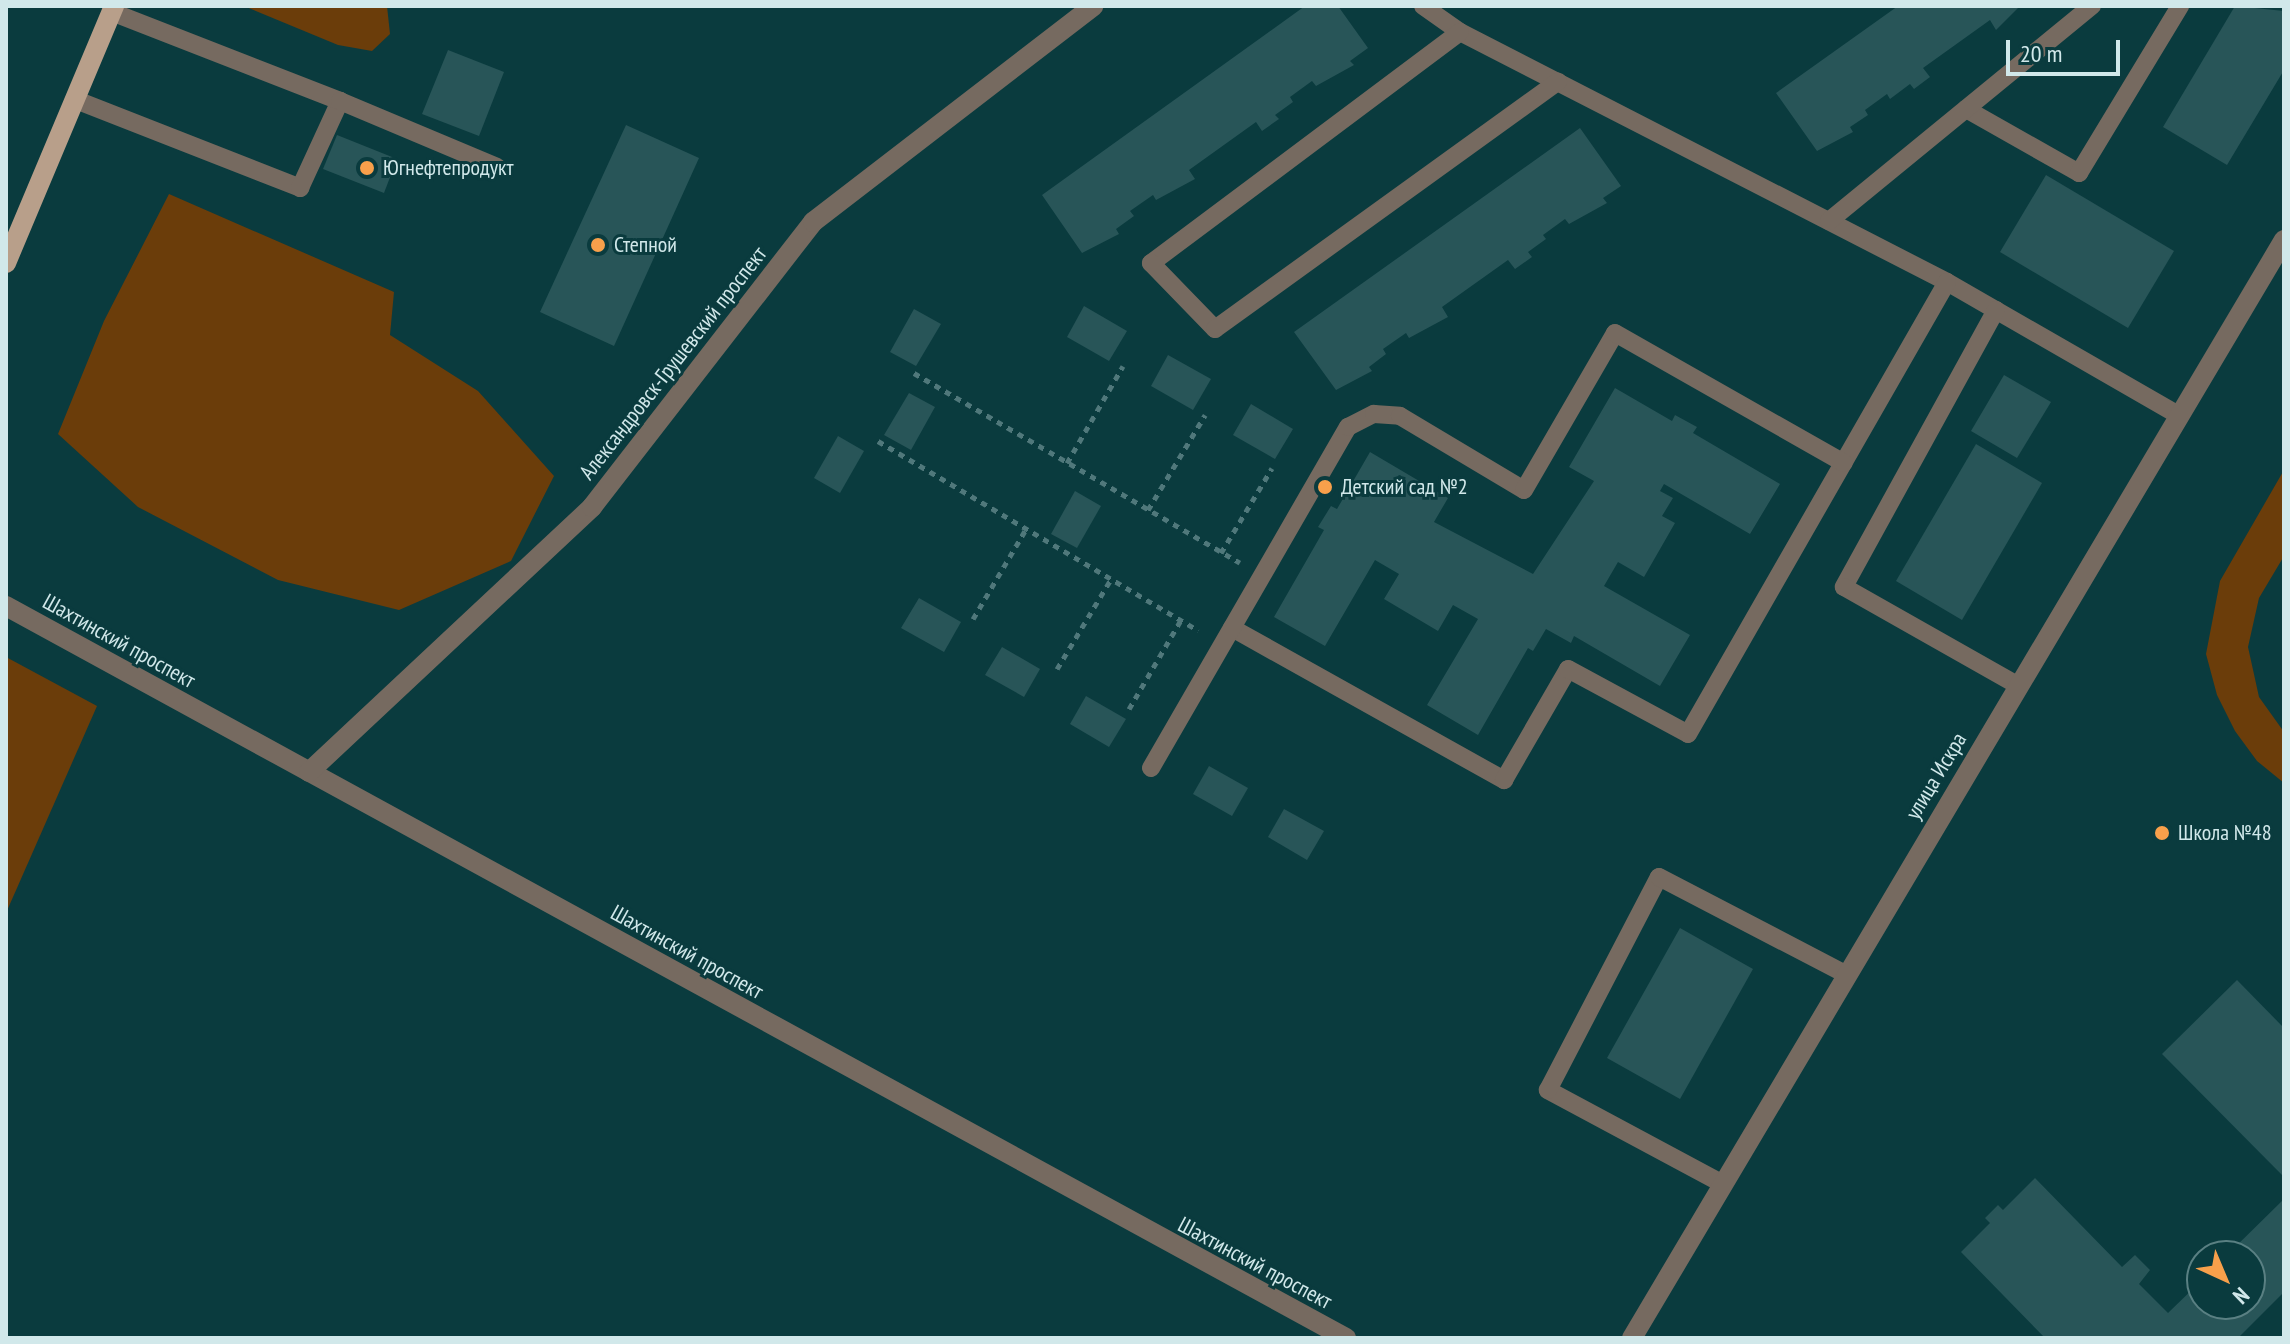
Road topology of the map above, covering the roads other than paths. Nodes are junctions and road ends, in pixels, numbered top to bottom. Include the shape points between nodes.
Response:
1 (1093, 6) edge
2 (1423, 6) edge
3 (2092, 6) edge
4 (2180, 6) edge
5 (113, 9) edge
6 (1460, 32) junction
7 (1558, 82) junction
8 (76, 100) junction
9 (340, 101) junction
10 (1966, 109) junction
11 (497, 167) dead end
12 (1829, 221) junction
13 (2284, 240) edge
14 (6, 263) edge
15 (1947, 282) junction
16 (1996, 310) junction
17 (2177, 414) junction
18 (1844, 463) junction
19 (6, 606) edge
20 (1228, 636) junction
21 (2017, 685) junction
22 (1151, 768) dead end
23 (309, 772) junction
24 (1847, 975) junction
25 (1723, 1184) junction
26 (1346, 1338) edge
27 (1632, 1338) edge

1 - 23 street, Александровск-Грушевский проспект via 813,222 592,507
2 - 6 lane
3 - 10 lane
4 - 10 lane via 2079,173
5 - 8 main road
5 - 9 lane
6 - 7 lane
6 - 7 lane via 1151,263 1215,329
7 - 12 lane
8 - 9 lane via 300,188
8 - 14 main road
9 - 11 lane
10 - 12 lane
12 - 15 lane
13 - 17 street, улица Искра
15 - 16 lane
15 - 18 lane
16 - 17 lane
16 - 21 lane via 1844,587
17 - 21 street, улица Искра
18 - 20 lane via 1615,333 1524,490 1400,416 1374,414 1348,427
18 - 20 lane via 1688,734 1568,669 1504,780
19 - 23 street, Шахтинский проспект
20 - 22 lane
21 - 24 street, улица Искра
23 - 26 street, Шахтинский проспект
24 - 25 street, улица Искра
24 - 25 lane via 1659,877 1548,1090
25 - 27 street, улица Искра

